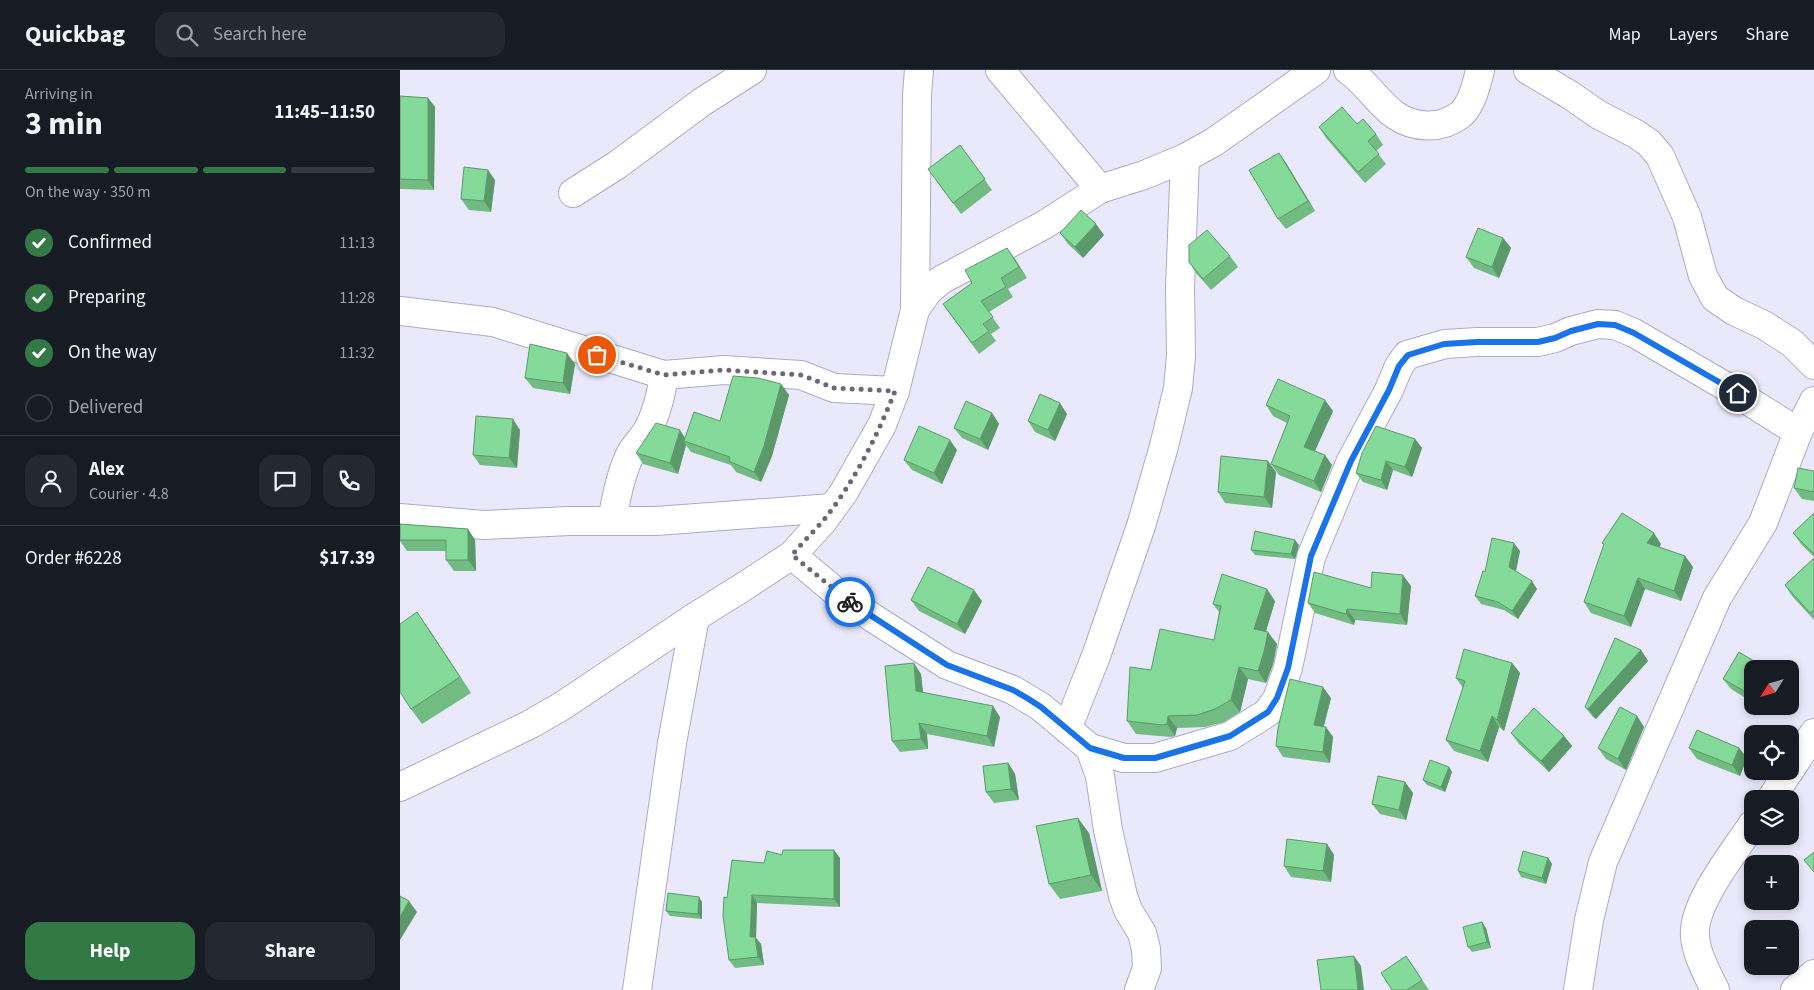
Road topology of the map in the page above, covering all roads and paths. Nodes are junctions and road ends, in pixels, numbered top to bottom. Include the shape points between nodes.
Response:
1 (752, 70) edge
2 (919, 70) edge
3 (1000, 70) edge
4 (1316, 70) edge
5 (1348, 70) edge
6 (1480, 70) edge
7 (1528, 70) edge
8 (1185, 158) junction
9 (1100, 189) junction
10 (573, 193) dead end
11 (915, 310) junction
12 (400, 311) edge
13 (1814, 365) edge
14 (664, 375) junction
15 (895, 391) junction
16 (1814, 401) edge
17 (1798, 432) junction
18 (832, 508) junction
19 (400, 518) edge
20 (612, 521) junction
21 (792, 555) junction
22 (694, 617) junction
23 (1067, 729) junction
24 (1814, 733) edge
25 (1090, 748) junction
26 (1799, 755) edge
27 (400, 787) edge
28 (1744, 837) edge
29 (1814, 974) edge
30 (637, 990) edge
31 (1139, 990) edge
32 (1578, 990) edge
33 (1714, 990) edge
34 (1795, 990) edge

1 - 10 street via 702,102 617,166
2 - 11 street
3 - 9 street
4 - 8 street via 1214,142
5 - 6 street via 1396,115 1417,125 1435,126 1460,114 1469,102
7 - 13 street via 1649,143 1660,156 1687,217 1703,276 1715,298 1734,312 1764,325 1792,344
8 - 9 street
8 - 23 street via 1178,388 1142,526
9 - 11 street via 1044,225 941,280 928,291
11 - 15 street
12 - 14 street via 493,322
14 - 15 street via 724,370 802,375 834,388
14 - 20 street via 660,402 653,419 630,454 621,476
15 - 18 street via 864,459
16 - 17 street
17 - 25 street via 1726,386 1615,325 1598,324 1538,342 1444,344 1408,355 1399,366 1351,461 1311,556 1288,668 1268,712 1230,736 1155,758 1124,758
17 - 32 street via 1763,523 1717,598 1603,862 1589,920
18 - 20 street via 656,521
18 - 21 street
19 - 20 street via 484,525
21 - 22 street
21 - 23 street via 836,592 947,665 1013,690 1041,707
22 - 27 street via 562,706
22 - 30 street via 672,743
23 - 25 street
24 - 26 street
25 - 31 street via 1100,776 1123,896 1142,933 1146,949 1147,968
28 - 33 street via 1708,892 1697,917 1695,936
29 - 34 street

